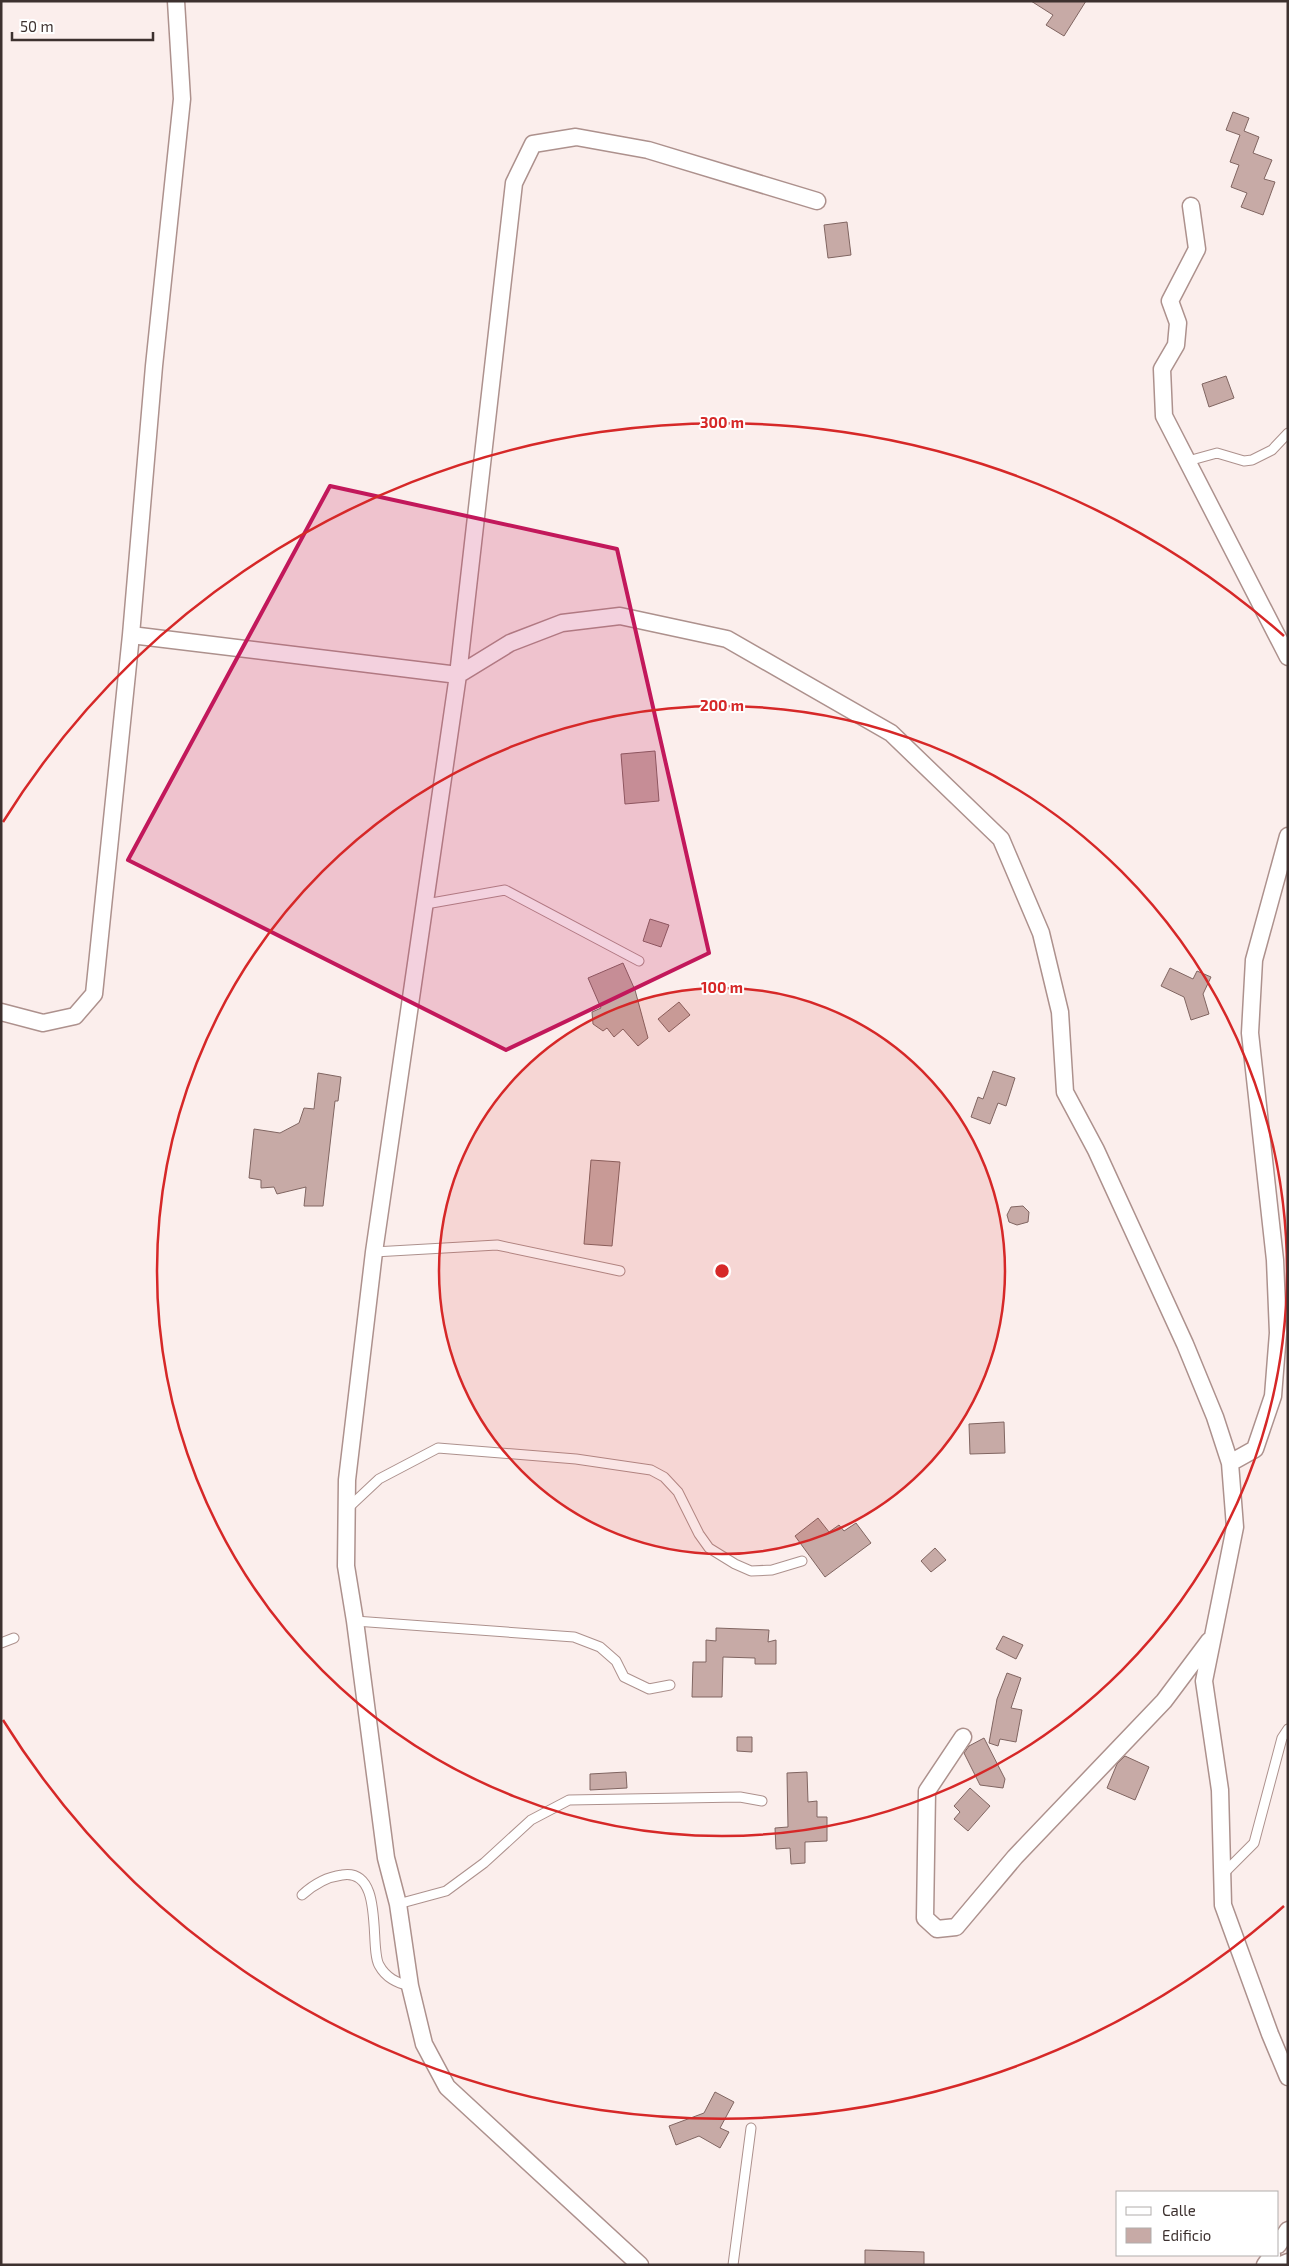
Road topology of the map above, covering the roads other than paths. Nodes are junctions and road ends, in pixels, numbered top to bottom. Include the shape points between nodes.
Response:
1 (176, 1) edge
2 (817, 201) dead end
3 (1191, 206) dead end
4 (1288, 432) edge
5 (1188, 461) junction
6 (131, 635) junction
7 (1288, 657) edge
8 (458, 675) junction
9 (1288, 836) edge
10 (426, 904) junction
11 (639, 961) dead end
12 (1, 1012) edge
13 (374, 1252) junction
14 (620, 1271) dead end
15 (1230, 1463) junction
16 (346, 1509) junction
17 (802, 1561) dead end
18 (355, 1622) junction
19 (14, 1638) dead end
20 (1211, 1638) junction
21 (1, 1643) edge
22 (670, 1685) dead end
23 (1288, 1729) edge
24 (963, 1737) dead end
25 (762, 1800) dead end
26 (1222, 1875) junction
27 (302, 1895) dead end
28 (398, 1904) junction
29 (410, 1986) junction
30 (1288, 2077) edge
31 (751, 2128) dead end
32 (1288, 2230) edge
33 (1279, 2244) edge
34 (1288, 2262) edge
35 (640, 2265) edge
36 (733, 2265) edge
37 (1281, 2265) edge

1 - 6 street via 182,99 154,366
2 - 8 street via 648,150 576,137 533,144 514,183
3 - 5 street via 1197,249 1170,301 1178,323 1176,345 1162,369 1164,416
4 - 5 lane via 1272,450 1252,460 1244,461 1217,453
5 - 7 street
6 - 8 street
6 - 12 street via 94,994 75,1016 42,1023
8 - 10 street
8 - 15 street via 510,643 562,624 620,616 727,639 891,733 1001,839 1041,933 1060,1012 1065,1092 1096,1150 1182,1335
9 - 15 street via 1254,960 1250,1033 1275,1260 1278,1333 1273,1396 1255,1449
10 - 11 lane via 505,890
10 - 13 street
13 - 14 lane via 497,1245
13 - 16 street
15 - 20 street via 1235,1526
16 - 17 lane via 379,1479 438,1448 576,1458 651,1470 664,1477 678,1492 709,1548 735,1564 752,1571 772,1570
16 - 18 street via 346,1566
18 - 22 lane via 574,1637 600,1647 616,1661 624,1677 649,1689
18 - 28 street via 386,1858
19 - 21 lane
20 - 24 street via 1164,1701 1015,1857 956,1927 937,1929 925,1918 927,1791
20 - 26 street via 1204,1681 1220,1790
23 - 26 lane via 1282,1738 1254,1843
25 - 28 lane via 740,1797 569,1800 530,1820 484,1863 446,1891
26 - 30 street via 1223,1905
27 - 29 lane via 315,1883 339,1875 358,1877 371,1898 378,1964 399,1984
28 - 29 street
29 - 35 street via 424,2044 448,2087
31 - 36 lane
32 - 33 street
34 - 37 street

